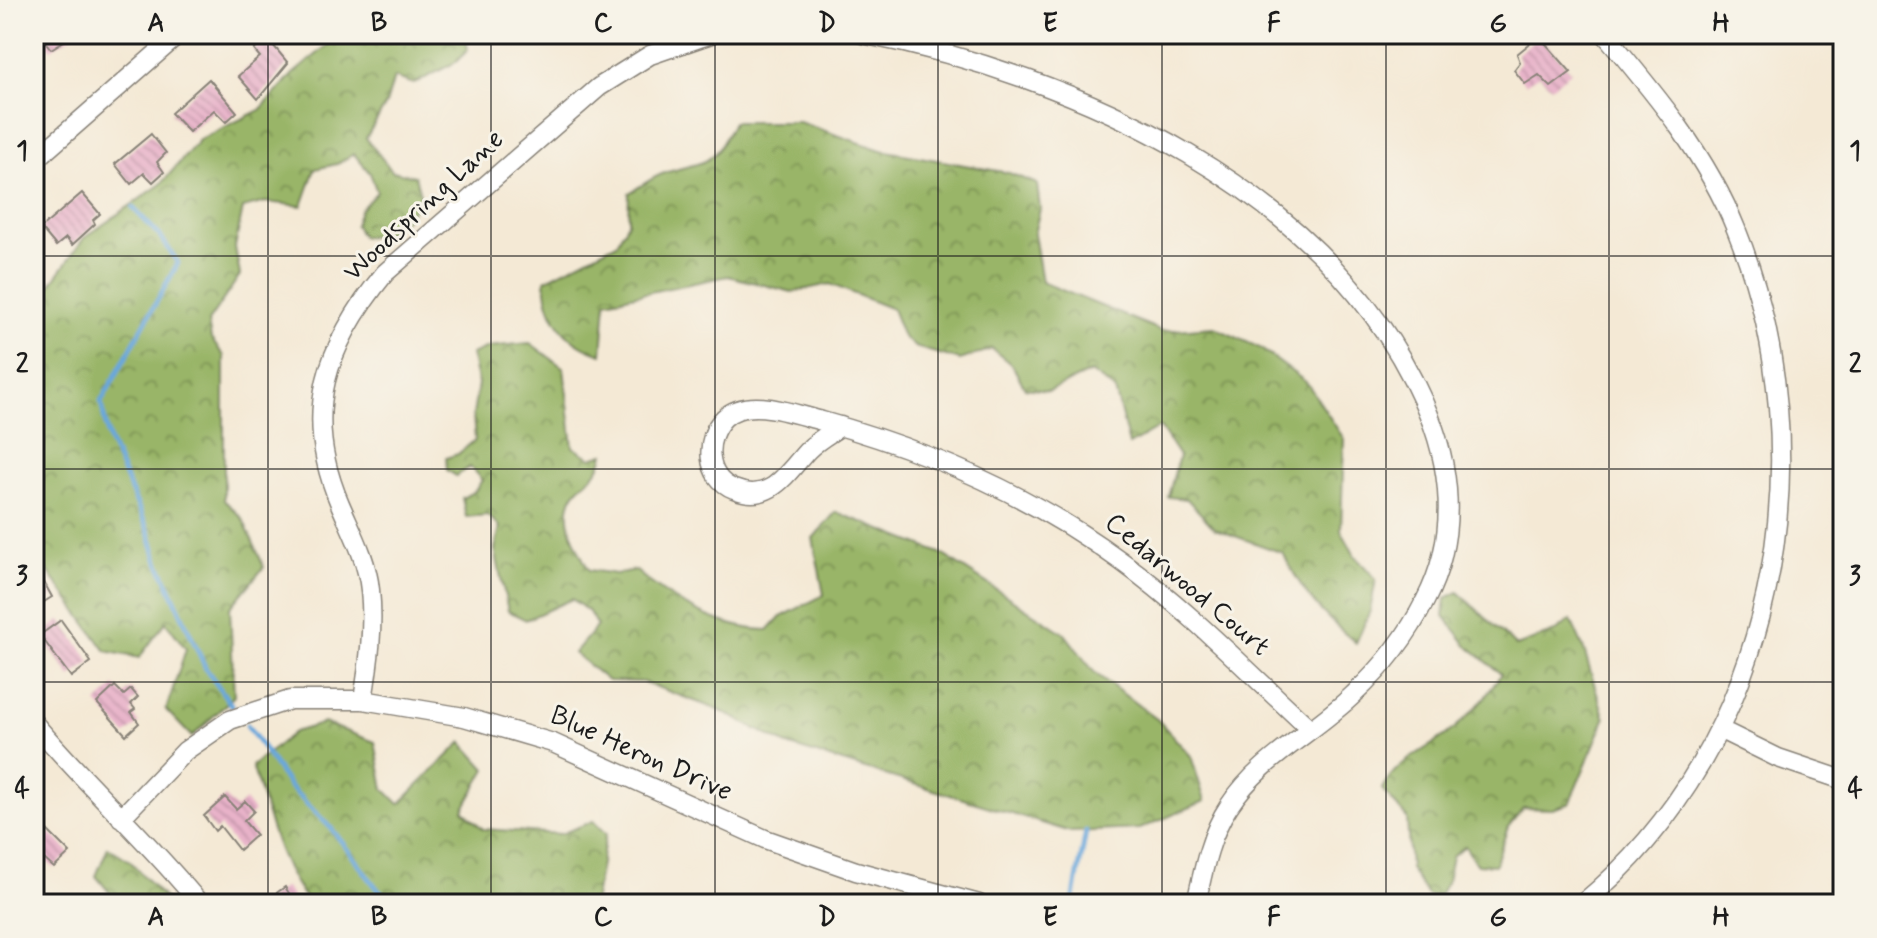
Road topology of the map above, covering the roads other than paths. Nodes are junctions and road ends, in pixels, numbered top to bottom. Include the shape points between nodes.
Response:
1 (179, 34) edge
2 (711, 34) edge
3 (862, 34) edge
4 (1605, 34) edge
5 (34, 161) edge
6 (841, 426) junction
7 (363, 700) junction
8 (34, 723) edge
9 (1310, 729) junction
10 (1719, 729) junction
11 (1843, 780) edge
12 (121, 818) junction
13 (200, 904) edge
14 (979, 904) edge
15 (1196, 904) edge
16 (1582, 904) edge

1 - 5 street
2 - 7 street, Woodspring Lane via 650,55 599,87 385,273 339,337 326,377 322,421 330,478 358,540 370,589 371,649
3 - 9 street via 972,60 1049,86 1175,147 1286,223 1377,317 1411,372 1437,431 1449,499 1445,543 1426,599 1392,651 1354,695
4 - 10 street via 1672,114 1715,183 1752,272 1772,349 1782,446 1774,550 1761,621
6 - 6 street, Cedarwood Court via 773,409 740,409 717,425 709,446 713,468 731,489 769,490 816,442
6 - 9 street, Cedarwood Court via 982,477 1078,532 1157,590
7 - 12 street, Blue Heron Drive via 290,700 230,720 185,751
7 - 14 street, Blue Heron Drive via 464,717 553,743 765,839 856,871
8 - 12 street
9 - 15 street via 1256,772 1230,803 1206,858
10 - 11 street via 1778,758
10 - 16 street via 1653,831
12 - 13 street

